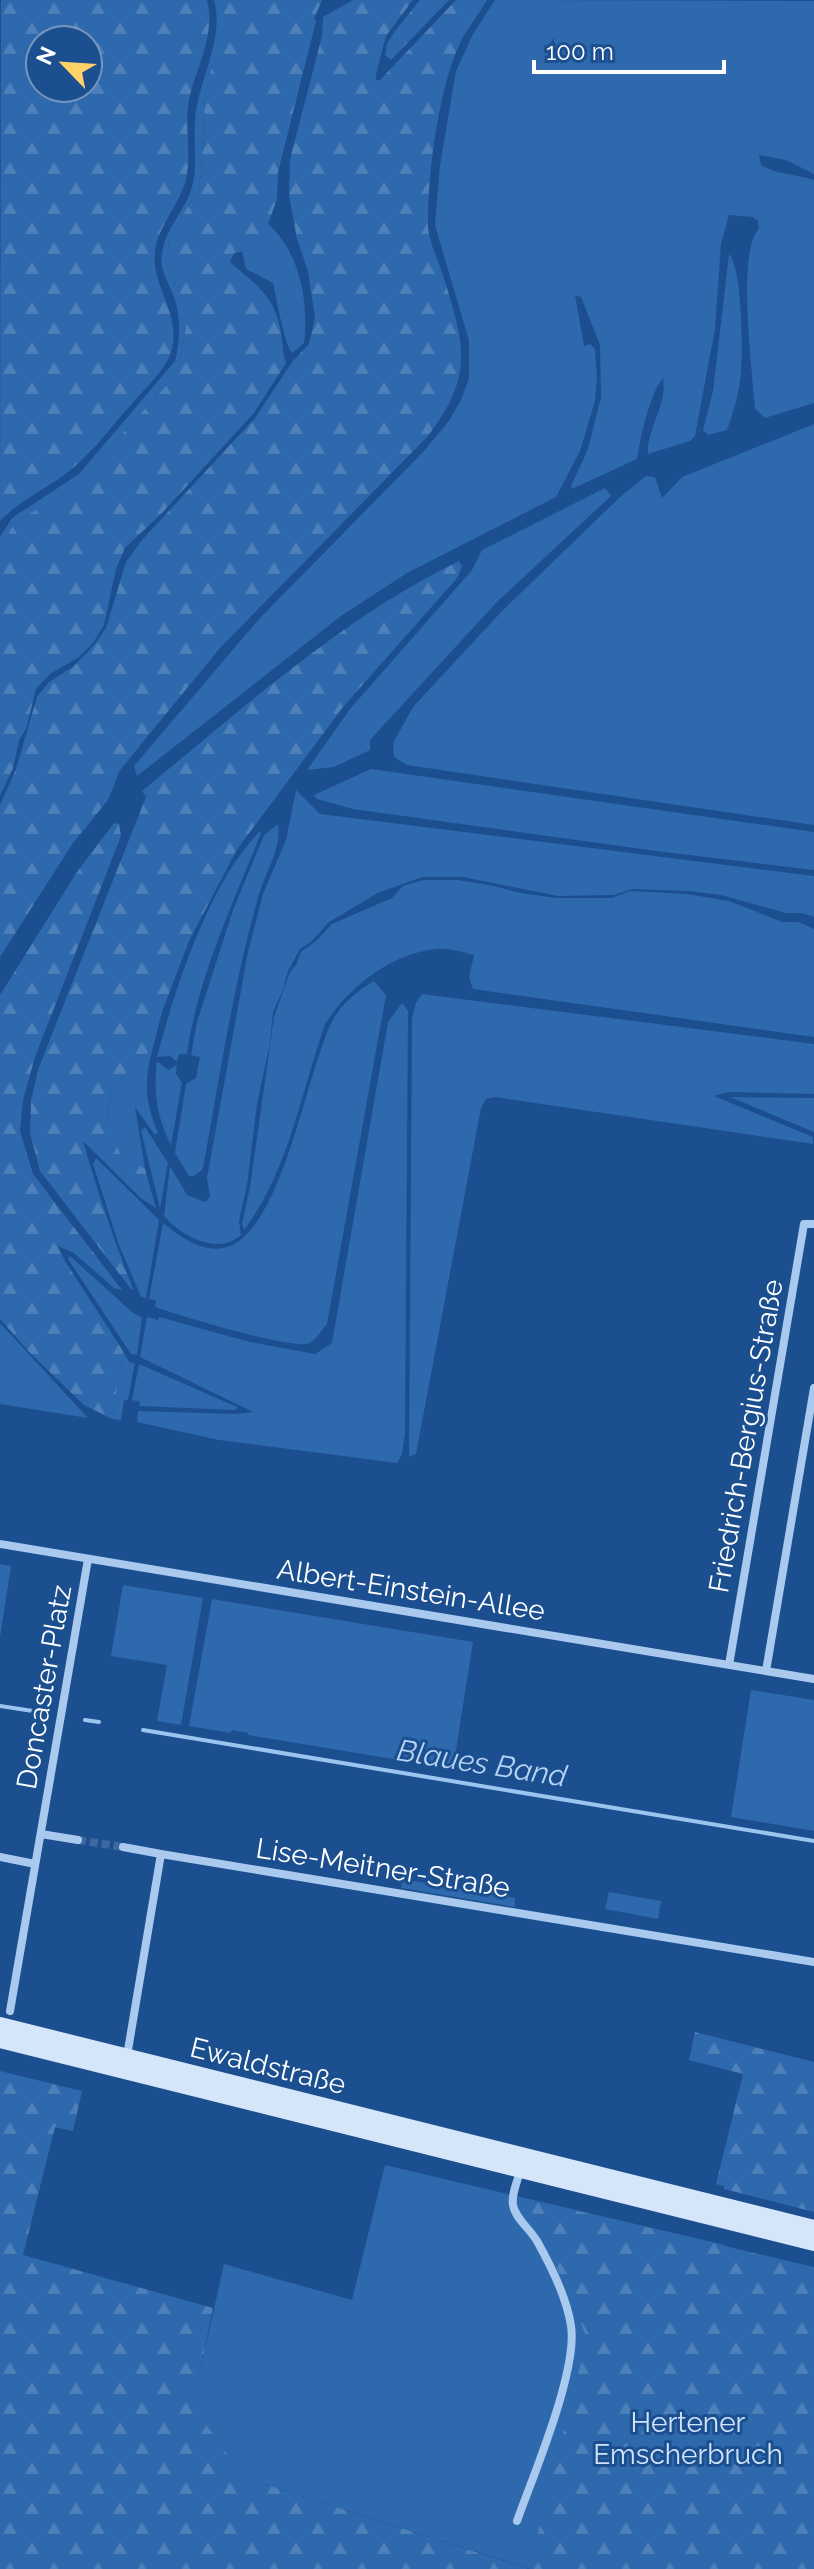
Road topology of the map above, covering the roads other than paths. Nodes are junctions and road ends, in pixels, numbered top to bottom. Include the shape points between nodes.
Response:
1 (814, 1224) edge
2 (814, 1388) edge
3 (0, 1544) edge
4 (88, 1559) junction
5 (729, 1665) junction
6 (766, 1671) junction
7 (814, 1679) edge
8 (41, 1834) junction
9 (78, 1840) tunnel mouth
10 (123, 1847) tunnel mouth
11 (161, 1854) junction
12 (0, 1857) edge
13 (35, 1864) junction
14 (814, 1962) edge
15 (5, 2018) edge
16 (0, 2040) edge
17 (126, 2064) junction
18 (522, 2164) junction
19 (814, 2228) edge
20 (814, 2243) edge
21 (517, 2521) dead end

1 - 5 street, Friedrich-Bergius-Straße via 804,1224
2 - 6 street, Friedrich-Bergius-Straße
3 - 4 street, Albert-Einstein-Allee
4 - 5 street, Albert-Einstein-Allee
4 - 8 street, Doncaster-Platz
5 - 6 street, Albert-Einstein-Allee
6 - 7 street, Albert-Einstein-Allee
8 - 9 street
8 - 13 street, Doncaster-Platz
10 - 11 street, Lise-Meitner-Straße
11 - 14 street, Lise-Meitner-Straße
11 - 17 street
12 - 13 street
13 - 15 street, Doncaster-Platz
15 - 17 main road, Ewaldstraße
16 - 17 main road, Ewaldstraße
17 - 18 main road, Ewaldstraße
18 - 19 main road, Ewaldstraße
18 - 20 main road, Ewaldstraße
18 - 21 street via 512,2203 561,2292 572,2350

